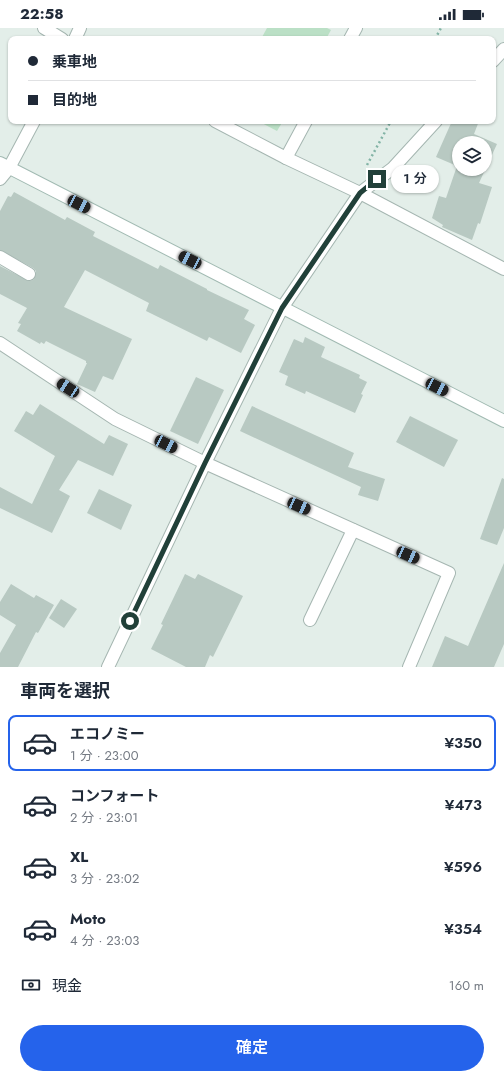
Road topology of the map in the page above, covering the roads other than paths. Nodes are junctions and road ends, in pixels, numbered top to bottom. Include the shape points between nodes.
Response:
1 (44, 28) edge
2 (57, 36) edge
3 (504, 49) edge
4 (496, 58) edge
5 (32, 124) edge
6 (221, 124) edge
7 (304, 124) edge
8 (433, 124) edge
9 (286, 158) junction
10 (5, 166) edge
11 (0, 179) edge
12 (356, 192) junction
13 (0, 257) edge
14 (504, 269) edge
15 (29, 274) dead end
16 (282, 308) junction
17 (0, 343) edge
18 (504, 421) edge
19 (205, 463) junction
20 (353, 530) junction
21 (310, 620) dead end
22 (108, 667) edge
23 (409, 667) edge

1 - 2 street
3 - 4 street
5 - 10 street
6 - 9 street
7 - 9 street
8 - 12 street via 393,168
9 - 12 street
10 - 11 street
10 - 16 street
12 - 14 street
12 - 16 street
13 - 15 street
16 - 18 street
16 - 19 street
17 - 19 street via 114,418
19 - 20 street
19 - 22 street
20 - 21 street
20 - 23 street via 449,573

